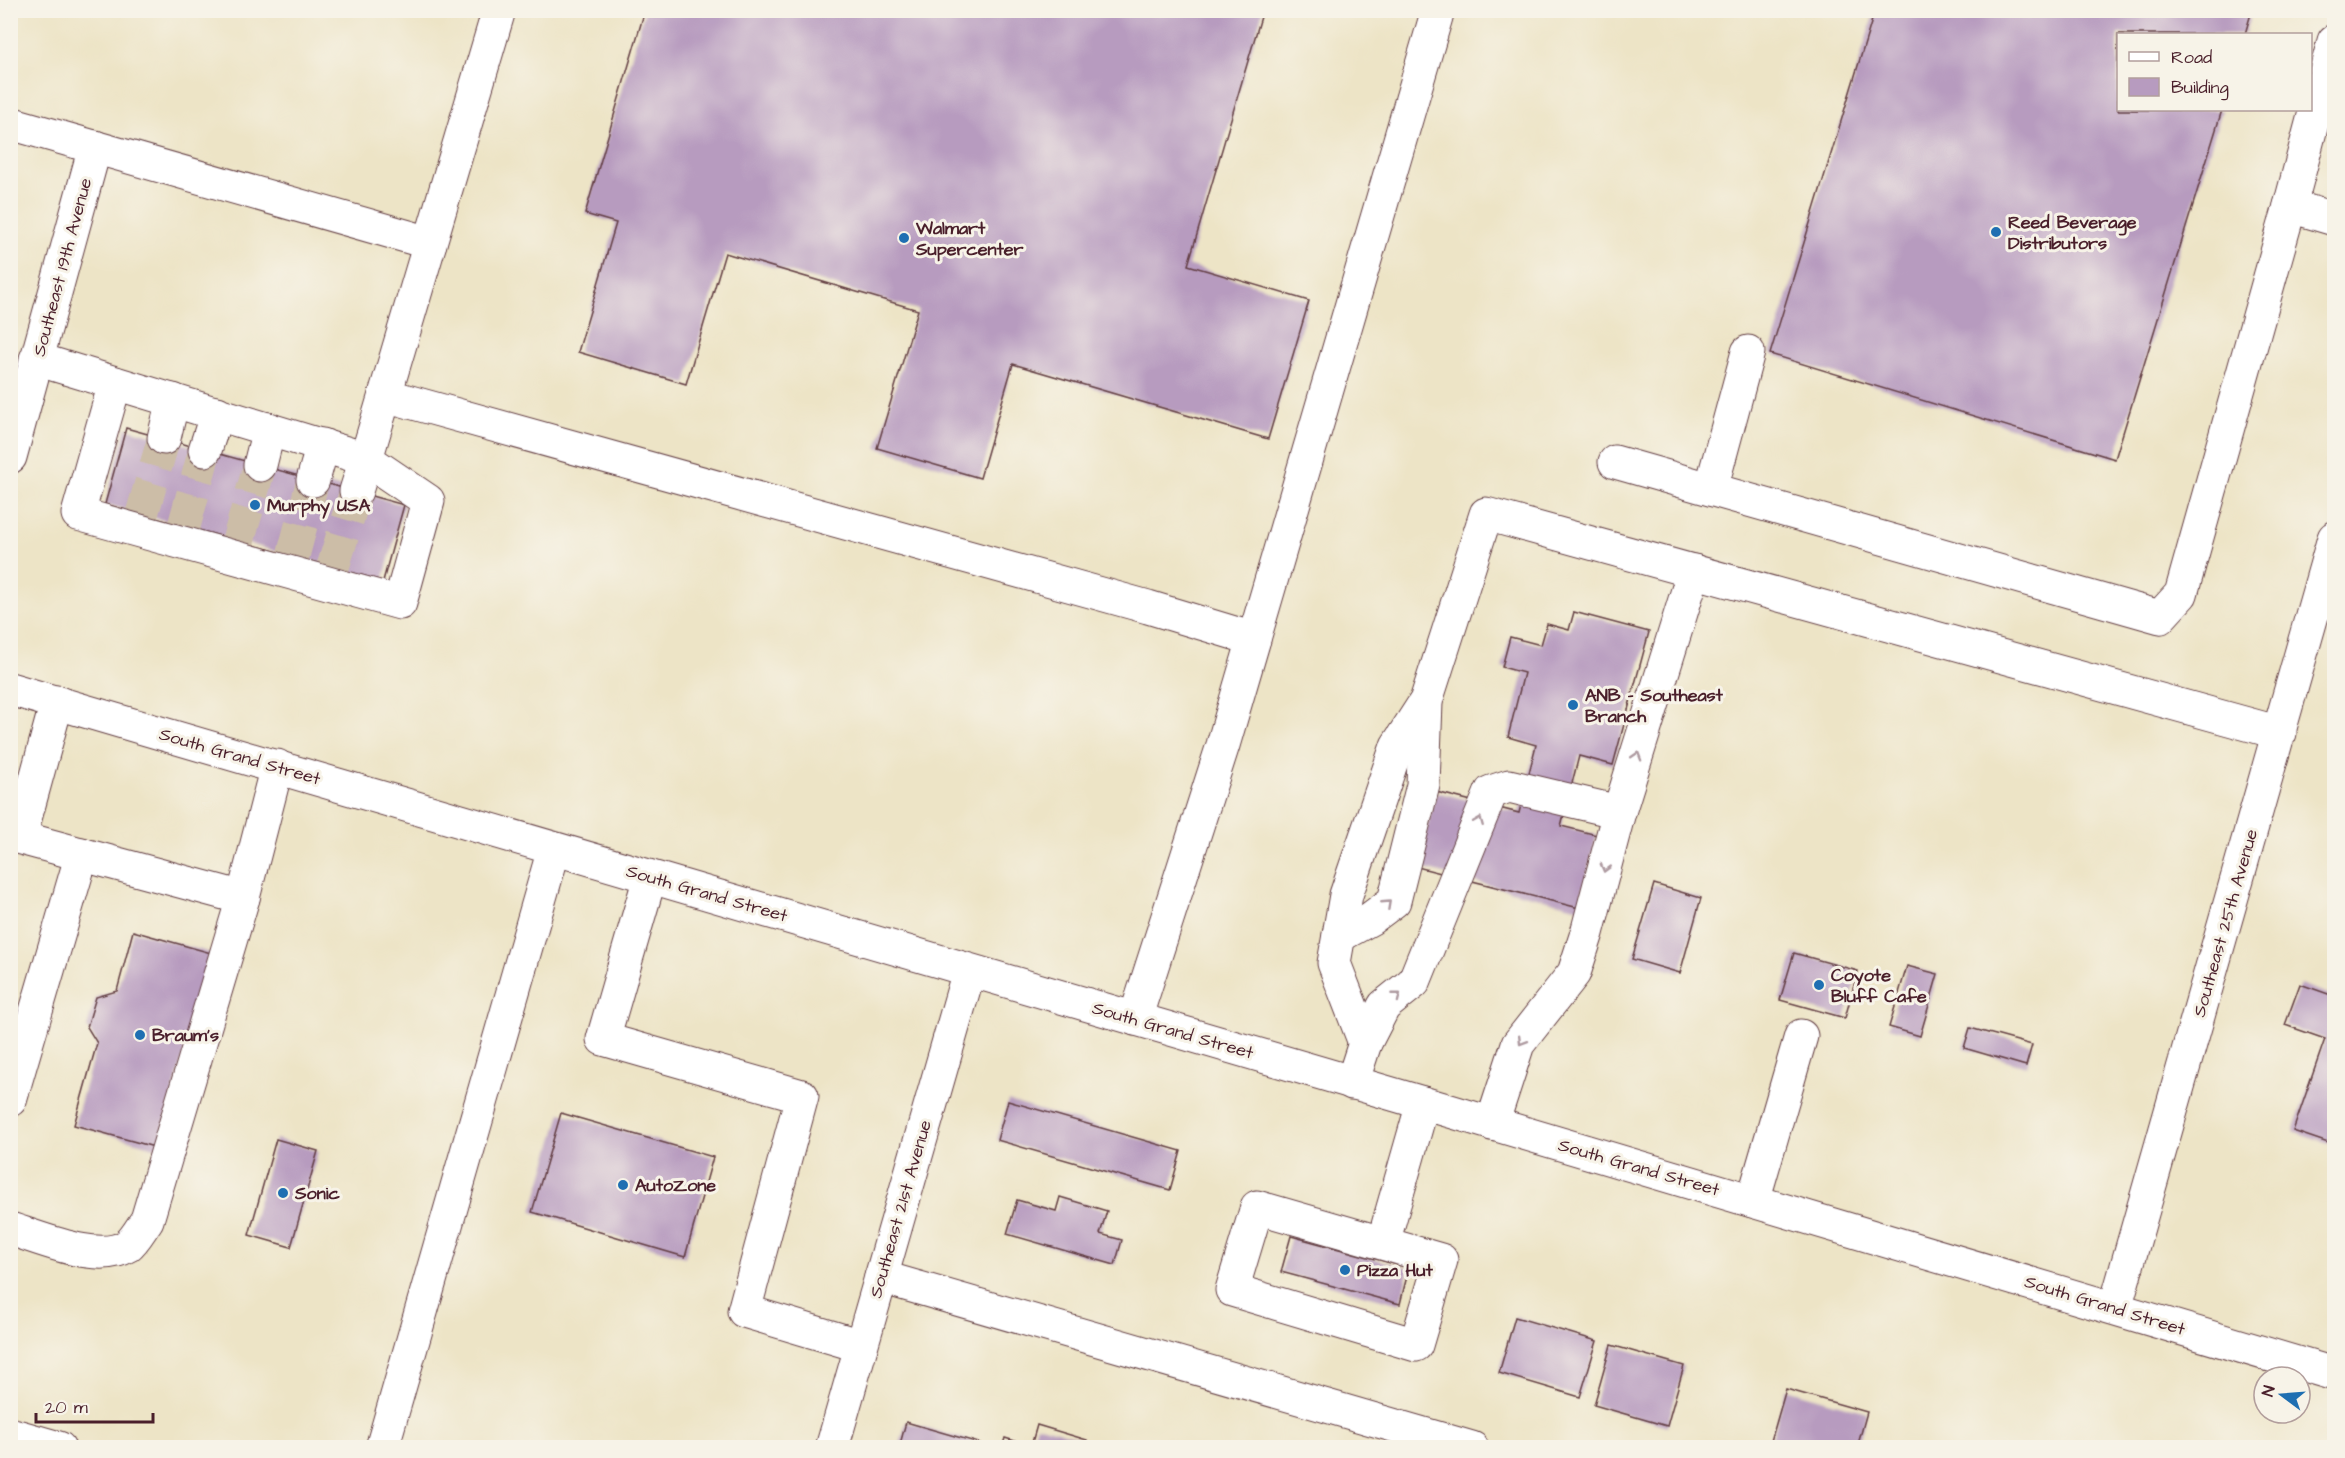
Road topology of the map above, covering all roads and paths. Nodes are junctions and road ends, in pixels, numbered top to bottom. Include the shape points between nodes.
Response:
1 (499, 10) edge
2 (1438, 10) edge
3 (2334, 41) edge
4 (10, 123) edge
5 (95, 147) junction
6 (2290, 207) junction
7 (2334, 219) edge
8 (430, 243) junction
9 (1748, 352) dead end
10 (36, 359) junction
11 (115, 383) junction
12 (385, 395) junction
13 (173, 400) junction
14 (217, 413) junction
15 (268, 429) junction
16 (164, 438) tunnel mouth
17 (322, 445) junction
18 (205, 450) tunnel mouth
19 (10, 457) edge
20 (366, 459) junction
21 (1615, 462) dead end
22 (260, 465) tunnel mouth
23 (313, 480) tunnel mouth
24 (1711, 489) junction
25 (356, 491) tunnel mouth
26 (2334, 538) edge
27 (1694, 571) junction
28 (1254, 639) junction
29 (10, 689) edge
30 (1426, 701) junction
31 (57, 702) junction
32 (2280, 734) junction
33 (277, 766) junction
34 (1620, 812) junction
35 (15, 836) edge
36 (554, 849) junction
37 (82, 854) junction
38 (650, 877) junction
39 (243, 898) junction
40 (1339, 936) junction
41 (969, 971) junction
42 (1135, 1019) junction
43 (1801, 1036) dead end
44 (1365, 1042) junction
45 (1352, 1083) junction
46 (10, 1100) edge
47 (1423, 1103) junction
48 (1492, 1124) junction
49 (1753, 1201) junction
50 (10, 1229) edge
51 (1383, 1243) junction
52 (881, 1276) junction
53 (2115, 1308) junction
54 (861, 1346) junction
55 (2334, 1374) edge
56 (10, 1434) edge
57 (59, 1448) edge
58 (382, 1448) edge
59 (832, 1448) edge
60 (1472, 1448) edge

1 - 8 main road
2 - 28 main road
3 - 6 main road
4 - 5 main road
5 - 8 main road
5 - 10 main road, Southeast 19th Avenue
6 - 7 main road
6 - 24 main road via 2181,594 2160,617
8 - 12 main road
9 - 24 main road
10 - 11 main road
10 - 19 main road, Southeast 19th Avenue
11 - 13 main road
11 - 20 main road via 78,514 139,522 330,574 400,603 428,501
12 - 20 main road
12 - 28 main road
13 - 14 main road
13 - 16 main road
14 - 15 main road
14 - 18 main road
15 - 17 main road
15 - 22 main road
17 - 20 main road
17 - 23 main road
20 - 25 main road
21 - 24 main road
26 - 32 main road, Southeast 25th Avenue
27 - 30 main road via 1486,514
27 - 32 main road
34 -> 27 main road
28 - 42 main road
29 - 31 main road, South Grand Street
30 - 40 main road via 1397,746 1346,895
40 -> 30 main road via 1394,901 1423,785
31 - 33 main road, South Grand Street
31 - 35 main road
32 - 53 main road, Southeast 25th Avenue
33 - 36 main road, South Grand Street
33 - 39 main road
44 -> 34 main road via 1384,1006 1414,982 1491,792 1509,786
34 -> 48 main road via 1574,974 1518,1044
35 - 37 main road
36 - 38 main road, South Grand Street
36 - 58 main road
37 - 39 main road
37 - 46 main road
38 - 41 main road, South Grand Street
38 - 54 main road via 603,1039 802,1096 744,1311
39 - 50 main road via 147,1220 129,1244 113,1253 91,1252
40 - 44 main road via 1334,963
41 - 42 main road, South Grand Street
41 - 52 main road, Southeast 21st Avenue
42 - 45 main road, South Grand Street
43 - 49 main road
44 - 45 main road
45 - 47 main road, South Grand Street
47 - 48 main road, South Grand Street
47 - 51 main road
48 - 49 main road, South Grand Street
49 - 53 main road, South Grand Street
51 - 51 main road via 1257,1207 1232,1290 1416,1345 1441,1260
52 - 54 main road, Southeast 21st Avenue
52 - 60 main road
53 - 55 main road, South Grand Street
54 - 59 main road, Southeast 21st Avenue
56 - 57 main road

